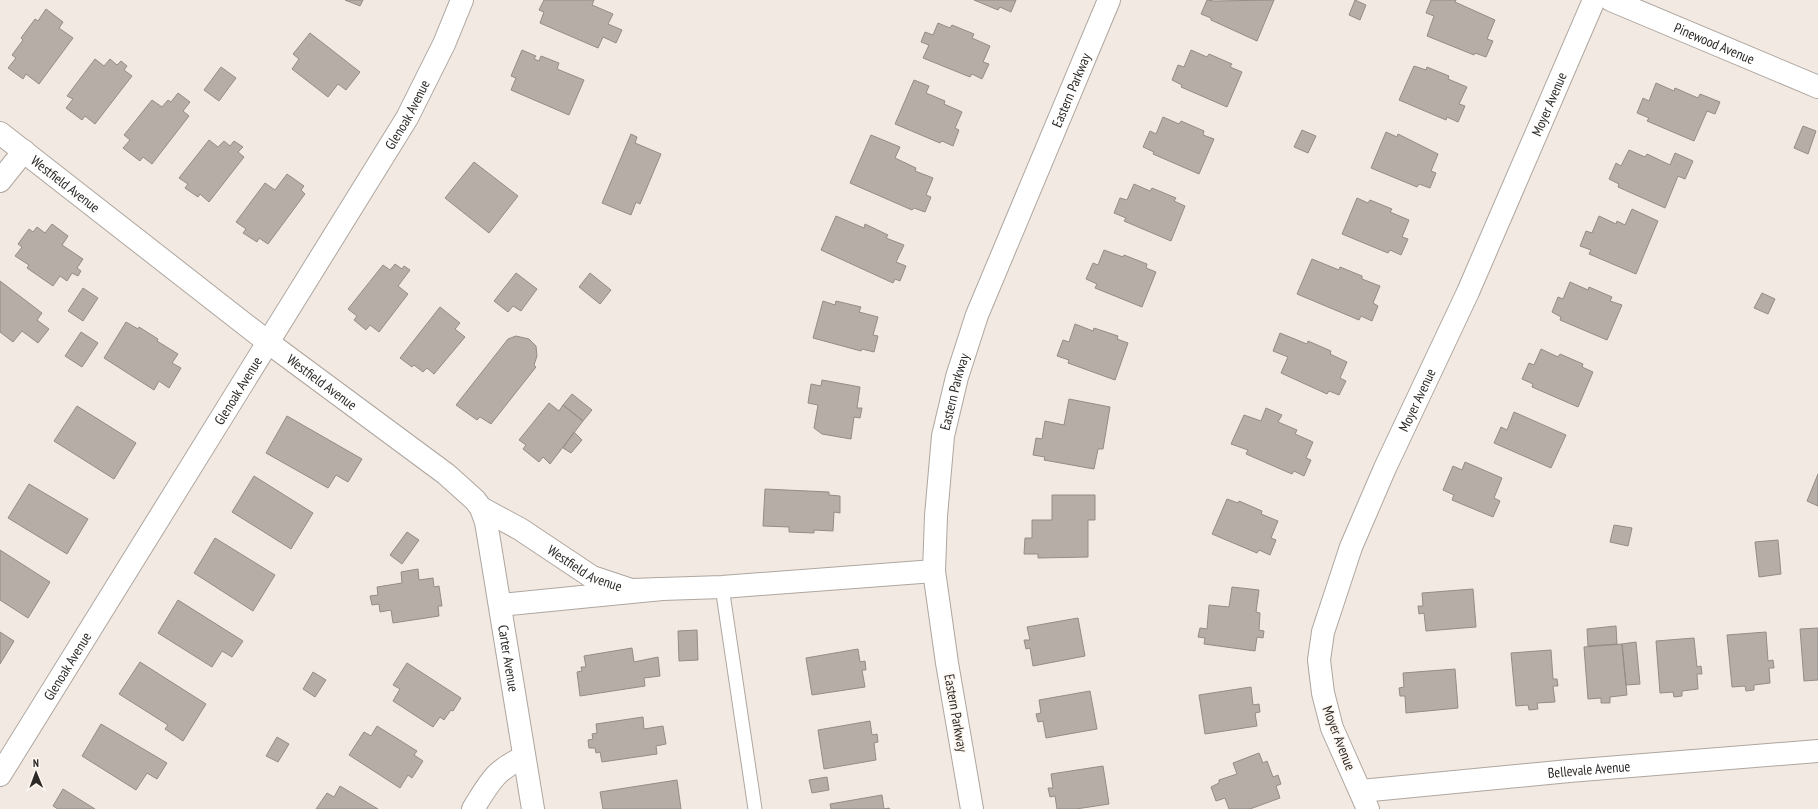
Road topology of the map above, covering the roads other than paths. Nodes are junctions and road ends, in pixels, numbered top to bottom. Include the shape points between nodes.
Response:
1 (462, 0) edge
2 (1109, 0) edge
3 (1594, 0) edge
4 (1611, 0) edge
5 (1818, 87) edge
6 (0, 133) edge
7 (24, 151) junction
8 (0, 181) edge
9 (269, 343) junction
10 (481, 508) junction
11 (934, 571) junction
12 (722, 587) junction
13 (662, 589) junction
14 (500, 605) junction
15 (1818, 751) edge
16 (524, 757) junction
17 (0, 775) edge
18 (1364, 800) edge
19 (473, 809) edge
20 (533, 809) edge
21 (755, 809) edge
22 (972, 809) edge

1 - 9 street, Glenoak Avenue via 444,44 407,118
2 - 11 street, Eastern Parkway via 977,315 957,376 943,436
3 - 18 street, Moyer Avenue via 1468,292 1385,468 1352,547 1323,632 1319,660 1323,693 1332,728
4 - 5 street, Pinewood Avenue
6 - 7 street, Westfield Avenue
7 - 8 street
7 - 9 street, Westfield Avenue
9 - 10 street, Westfield Avenue via 446,474
9 - 17 street, Glenoak Avenue
10 - 13 street, Westfield Avenue via 520,529 592,577 631,590
10 - 14 street, Carter Avenue via 486,522
11 - 12 street, Westfield Avenue
11 - 22 street, Eastern Parkway
12 - 13 street, Westfield Avenue
12 - 21 lane
13 - 14 street, Westfield Avenue
14 - 16 street, Carter Avenue
15 - 18 street, Bellevale Avenue via 1576,770
16 - 19 street via 493,777
16 - 20 street, Carter Avenue

